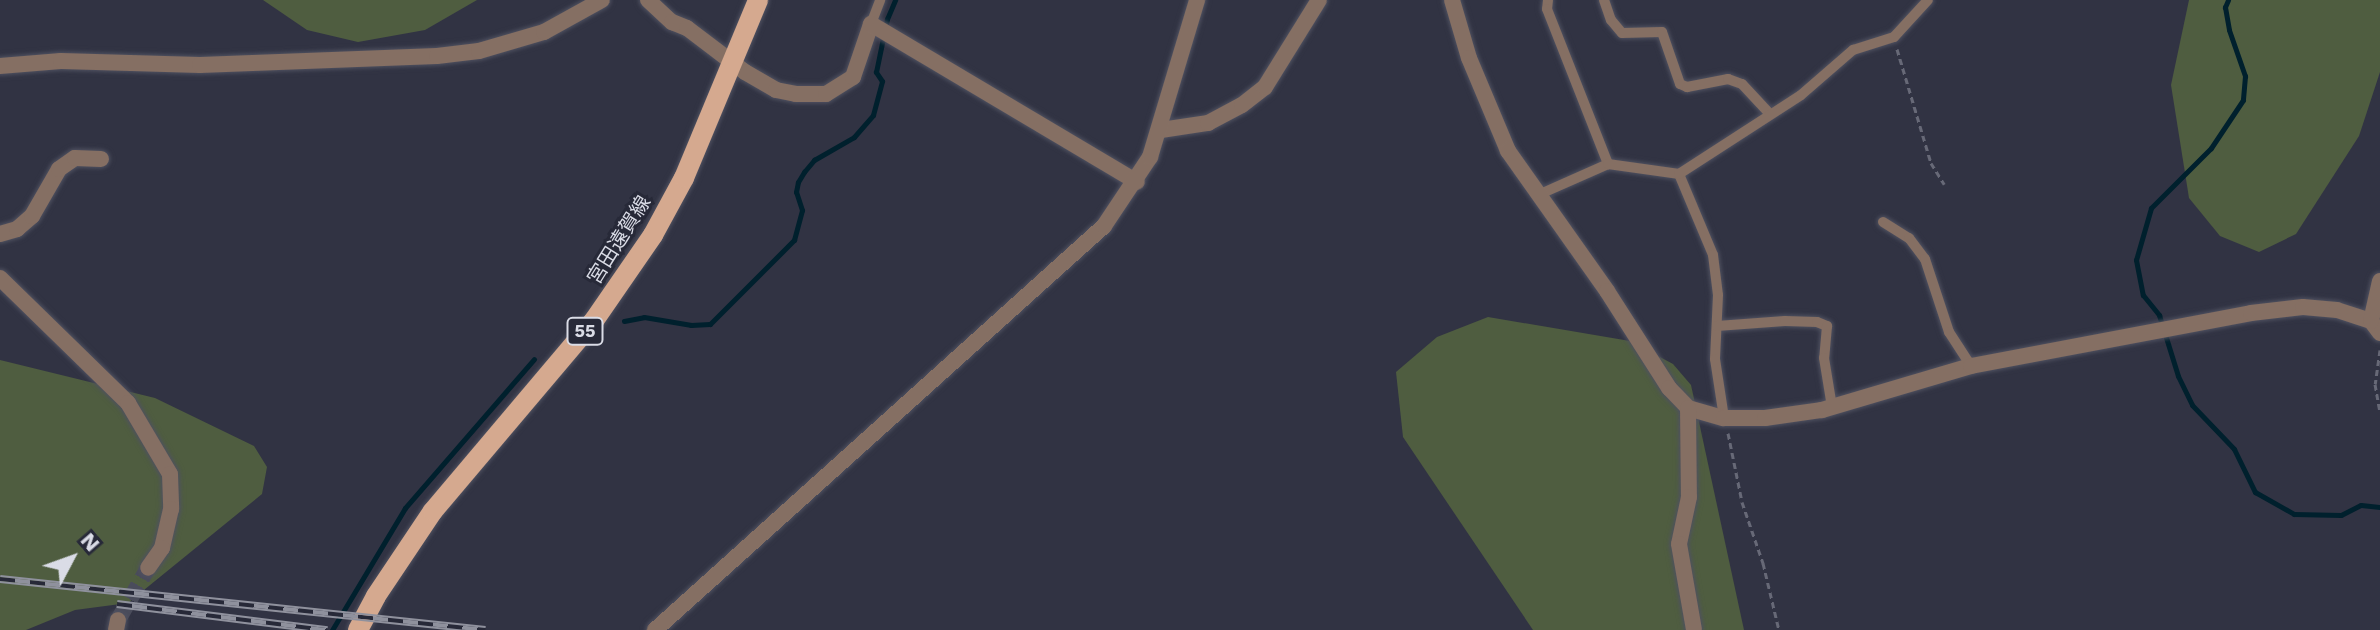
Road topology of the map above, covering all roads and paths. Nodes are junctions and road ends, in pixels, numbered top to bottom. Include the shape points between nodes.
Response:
1 (602, 0) edge
2 (648, 0) edge
3 (758, 0) edge
4 (880, 0) edge
5 (1197, 0) edge
6 (1319, 0) edge
7 (1452, 0) edge
8 (1548, 0) edge
9 (1604, 0) edge
10 (1928, 0) edge
11 (871, 24) junction
12 (1894, 37) junction
13 (731, 62) junction
14 (0, 66) edge
15 (1770, 114) junction
16 (1161, 130) junction
17 (101, 159) dead end
18 (1608, 164) junction
19 (1679, 174) junction
20 (1137, 182) junction
21 (1944, 184) dead end
22 (1538, 195) junction
23 (1883, 222) dead end
24 (0, 234) edge
25 (0, 278) edge
26 (2380, 281) edge
27 (1717, 326) junction
28 (2376, 327) edge
29 (2380, 350) edge
30 (1971, 366) junction
31 (1832, 407) junction
32 (1688, 408) junction
33 (2380, 411) edge
34 (1724, 418) junction
35 (148, 568) tunnel mouth
36 (358, 630) edge
37 (655, 630) edge
38 (1694, 630) edge
39 (1779, 630) edge

1 - 14 street via 544,32 479,51 437,56
2 - 13 street
3 - 13 main road, 宮田遠賀線 / 55
4 - 11 lane
5 - 16 street
6 - 16 street via 1265,87 1208,123
7 - 22 street via 1495,126
8 - 18 lane via 1547,9
9 - 15 lane via 1622,33 1662,32 1680,84 1728,79 1742,84
10 - 12 lane
11 - 13 street via 853,77 826,94 776,90
11 - 20 street
12 - 15 lane via 1853,50
12 - 21 path via 1931,163
13 - 36 main road, 宮田遠賀線 / 55 via 684,178 653,235 593,322 433,511
15 - 19 lane
16 - 20 street
17 - 24 street via 75,158 59,169 32,216
18 - 19 lane
18 - 22 lane
19 - 27 lane via 1713,255
20 - 37 street via 1081,249
22 - 32 street via 1669,388
23 - 30 lane via 1909,238 1925,259 1949,332
25 - 35 street via 128,403 165,462 171,509 162,548
26 - 28 street
27 - 31 lane via 1785,321 1827,326 1824,358
27 - 34 lane via 1715,359
28 - 30 street via 2337,310 2303,307
29 - 33 path via 2375,384
30 - 31 street
31 - 34 street via 1765,418
32 - 34 street
32 - 38 street via 1689,497 1679,544
34 - 39 path

